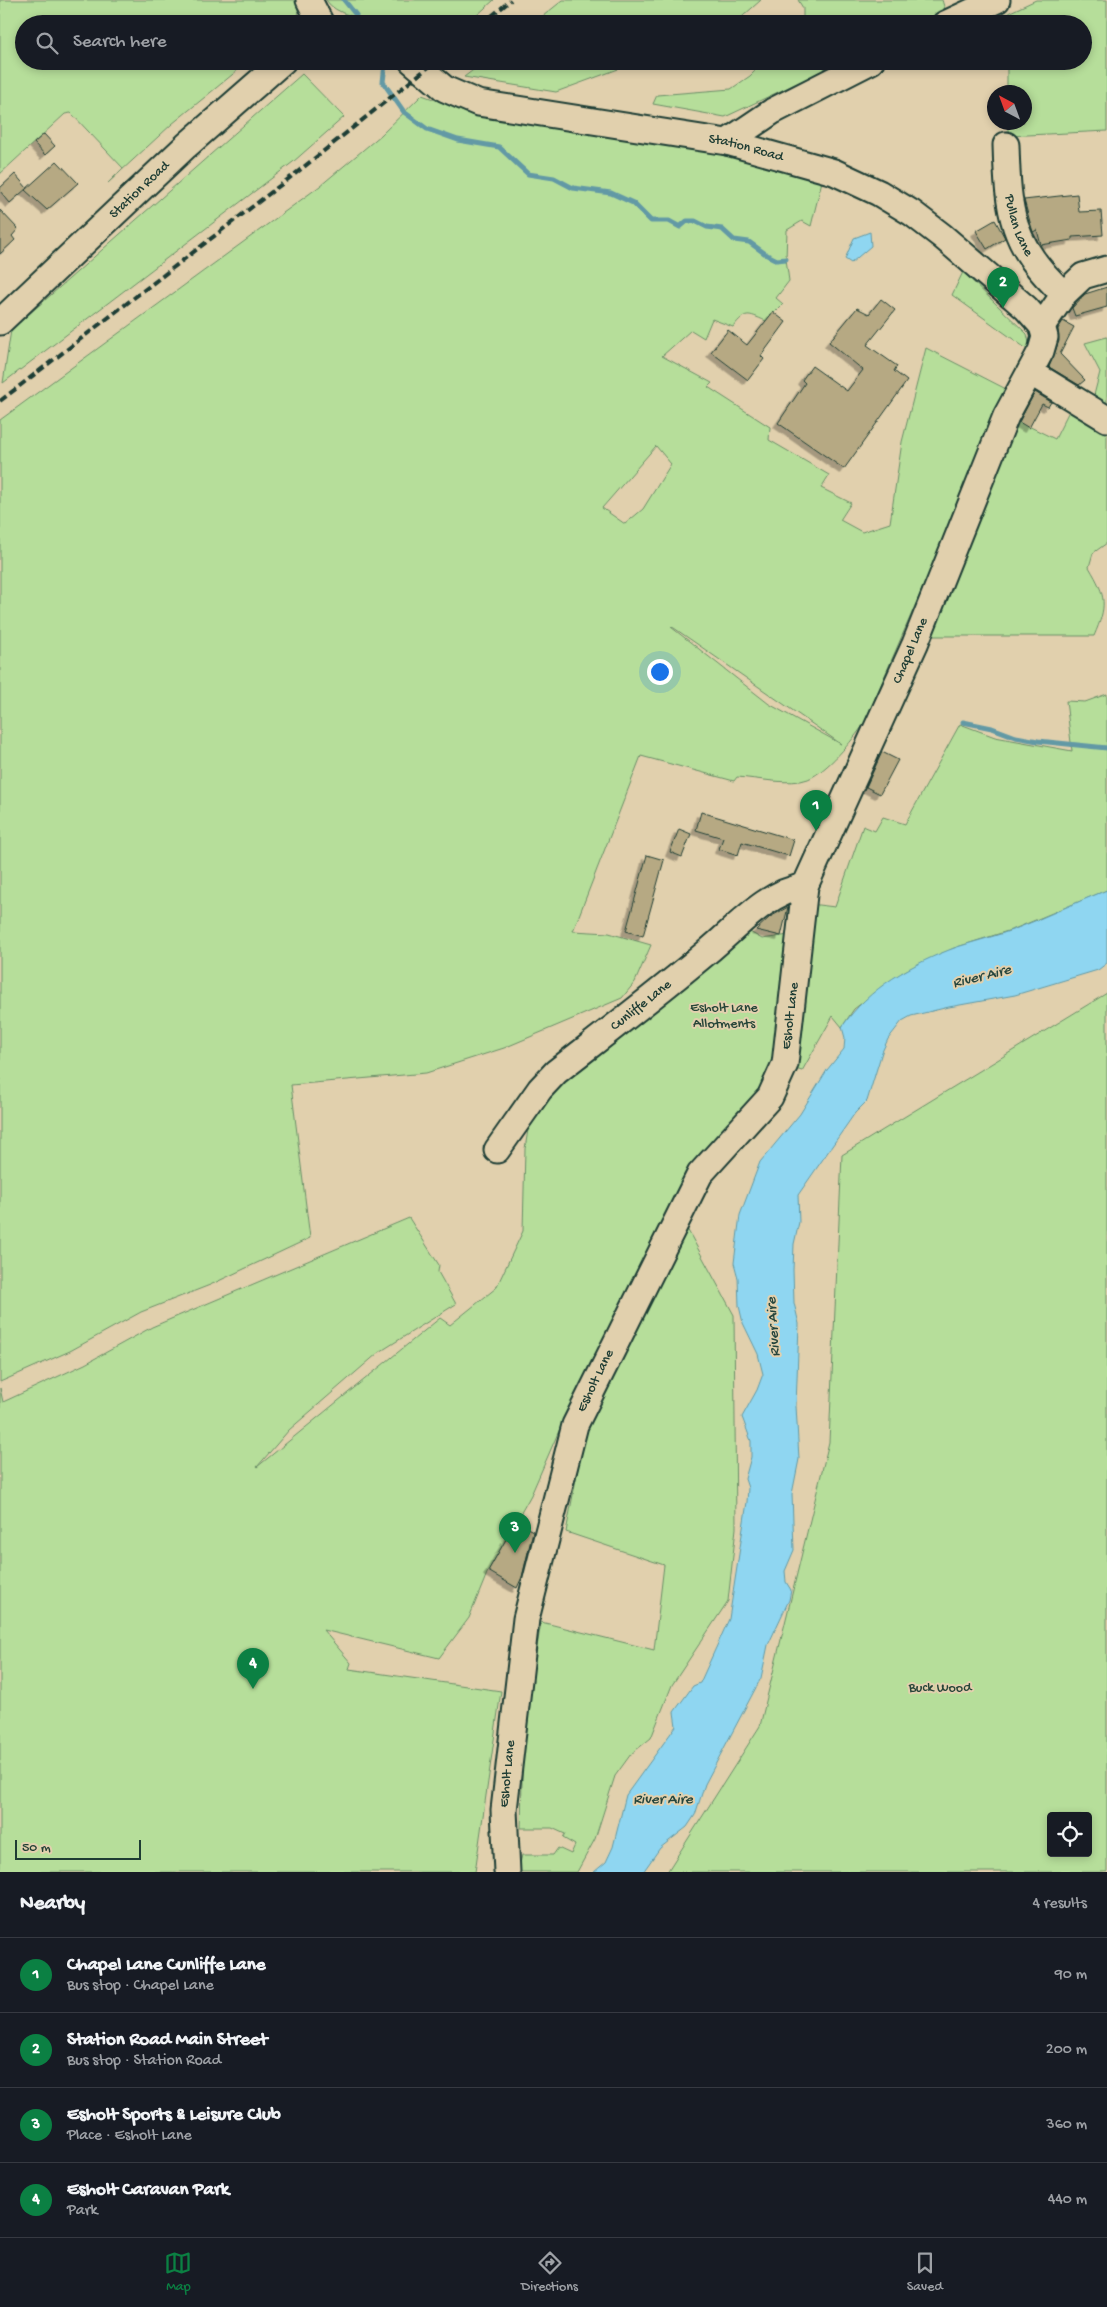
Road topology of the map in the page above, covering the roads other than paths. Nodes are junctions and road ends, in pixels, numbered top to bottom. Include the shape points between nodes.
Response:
1 (309, 0) edge
2 (997, 0) edge
3 (316, 15) edge
4 (965, 15) edge
5 (273, 70) edge
6 (423, 70) edge
7 (853, 70) edge
8 (727, 142) junction
9 (1006, 145) dead end
10 (1107, 269) edge
11 (1064, 294) junction
12 (0, 322) edge
13 (1042, 326) junction
14 (1030, 372) junction
15 (1107, 419) edge
16 (805, 886) junction
17 (800, 933) joint
18 (497, 1150) dead end
19 (507, 1872) edge

1 - 3 street
2 - 4 street
5 - 12 street, Station Road via 186,146
6 - 8 street, Station Road via 445,89 478,102
7 - 8 street via 773,111
8 - 13 street, Station Road via 834,172 879,193 942,236 1026,308
9 - 11 street, Pullan Lane via 1012,221 1025,250 1050,282
10 - 11 street via 1083,276
11 - 13 street
13 - 14 street, Chapel Lane via 1045,337
14 - 15 street
14 - 16 street, Chapel Lane via 1006,416 915,644
16 - 17 street, Chapel Lane
16 - 18 street, Cunliffe Lane via 769,899 556,1072
17 - 19 street, Esholt Lane via 785,1064 770,1097 700,1174 575,1425 526,1619 504,1810

